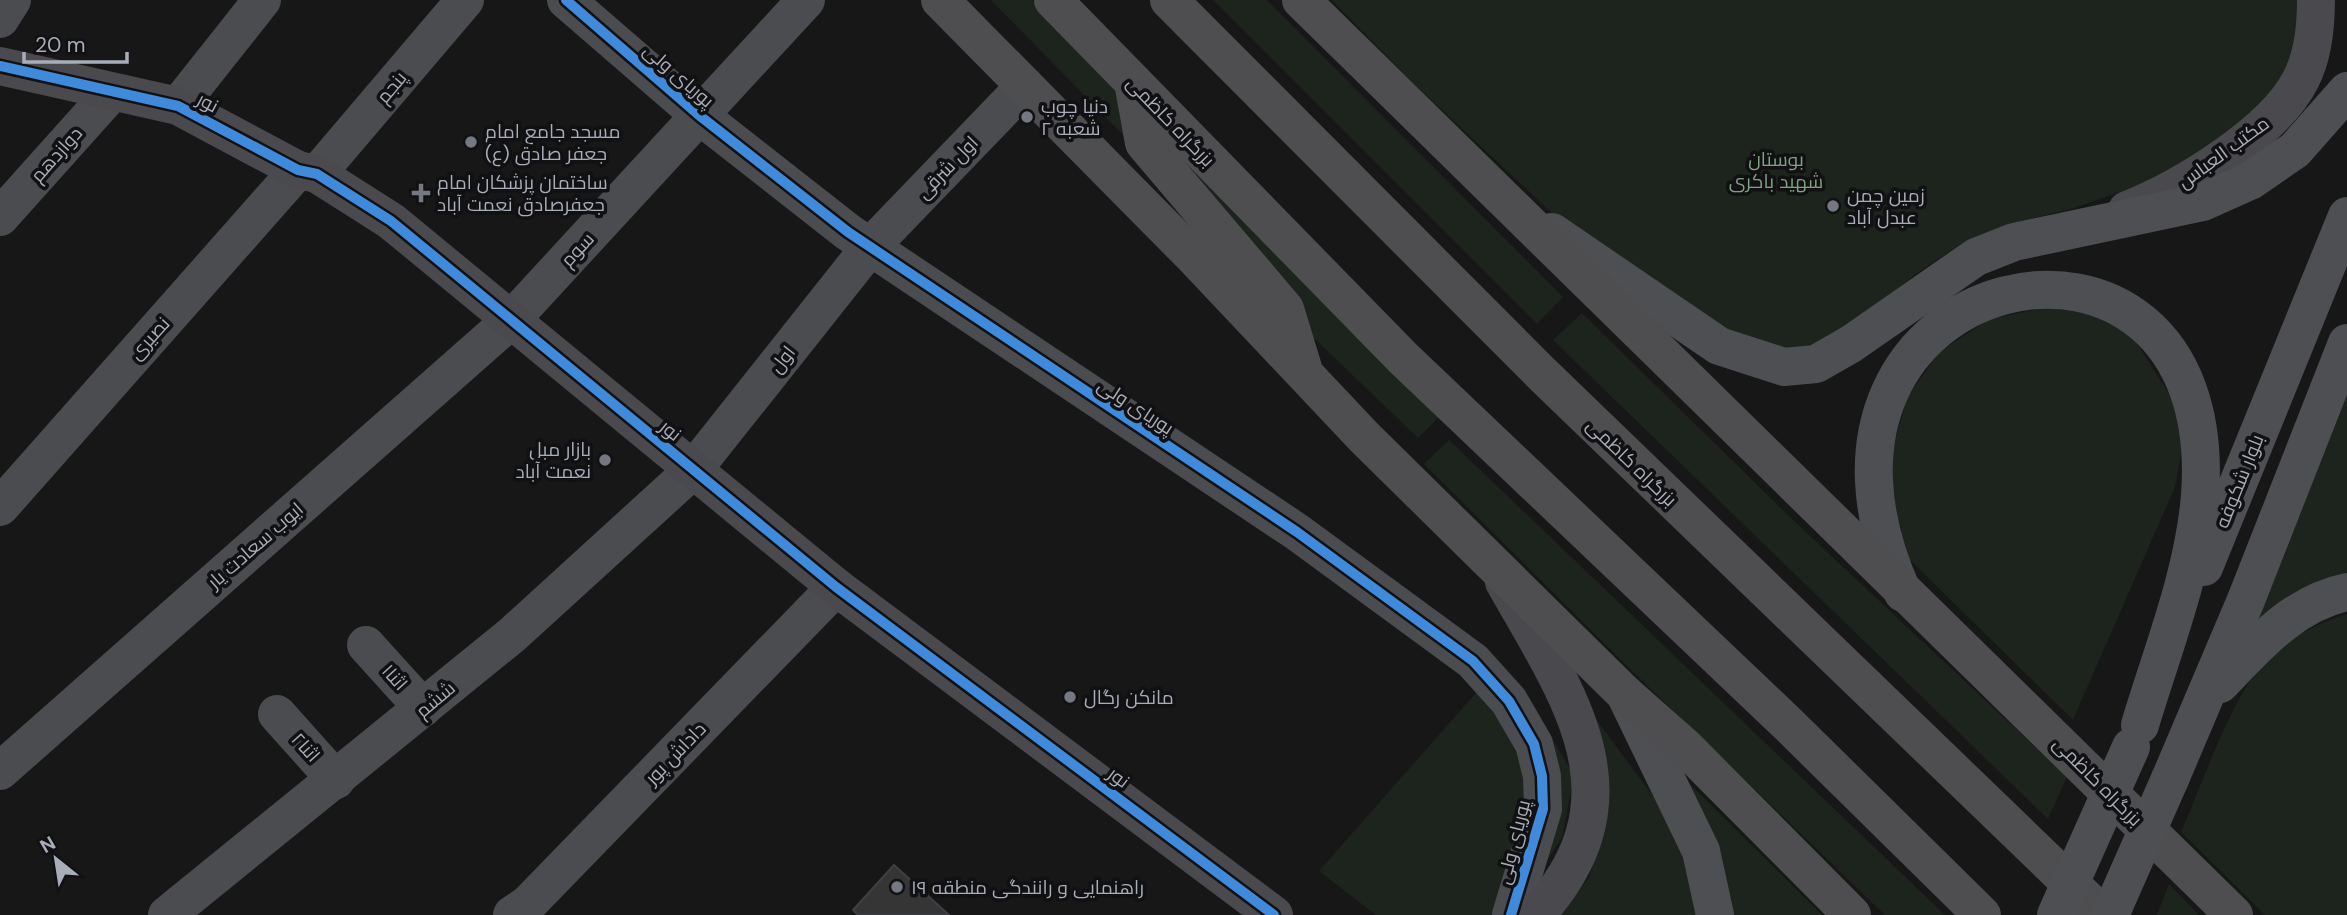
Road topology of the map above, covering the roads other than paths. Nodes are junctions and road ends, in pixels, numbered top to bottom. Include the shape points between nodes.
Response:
1 (12, 0) edge
2 (262, 0) edge
3 (466, 0) edge
4 (566, 0) edge
5 (806, 0) edge
6 (940, 0) edge
7 (1053, 0) edge
8 (1169, 0) edge
9 (1301, 0) edge
10 (2316, 0) edge
11 (0, 19) edge
12 (0, 66) edge
13 (1133, 82) junction
14 (1025, 86) junction
15 (2347, 91) edge
16 (113, 92) junction
17 (178, 106) junction
18 (700, 117) junction
19 (308, 172) junction
20 (1501, 198) junction
21 (0, 216) edge
22 (2347, 216) edge
23 (2096, 223) junction
24 (870, 247) junction
25 (511, 320) junction
26 (2347, 344) edge
27 (1305, 375) junction
28 (694, 470) junction
29 (0, 507) edge
30 (1495, 565) junction
31 (836, 587) junction
32 (2347, 592) edge
33 (1903, 593) junction
34 (366, 645) dead end
35 (1625, 694) junction
36 (2204, 701) junction
37 (424, 708) junction
38 (276, 714) dead end
39 (2136, 736) junction
40 (0, 771) edge
41 (336, 780) junction
42 (167, 915) edge
43 (512, 915) edge
44 (1274, 915) edge
45 (1511, 915) edge
46 (1536, 915) edge
47 (1715, 915) edge
48 (1852, 915) edge
49 (1982, 915) edge
50 (2056, 915) edge
51 (2103, 915) edge
52 (2110, 915) edge
53 (2234, 915) edge

1 - 11 street
2 - 17 street
3 - 19 street, پنجم
4 - 18 street, پوریای ولی
5 - 18 street, سوم
6 - 14 highway
7 - 13 highway, بزرگراه کاظمی
8 - 51 highway, بزرگراه کاظمی via 1541,373
9 - 20 highway, بزرگراه کاظمی
10 - 23 street, مکتب العباس via 2316,25 2301,79 2275,113 2192,179
12 - 16 street, نور
13 - 27 highway via 1144,143 1285,309
13 - 49 highway, بزرگراه کاظمی via 1402,358
14 - 24 street, اول شرقی
14 - 27 highway
15 - 23 main road via 2295,150 2250,181 2192,205
16 - 17 street, نور
16 - 21 street, دوازدهم
17 - 19 street, نور
18 - 24 street, پوریای ولی
18 - 25 street, سوم
19 - 25 street, نور via 391,221
19 - 29 street, نصیری
20 - 23 main road via 1719,346 1784,367 1816,364 1851,344 1976,257 2014,242
20 - 33 highway, بزرگراه کاظمی
22 - 39 main road, بلوار شکوفه
24 - 28 street, اول
24 - 45 street, پوریای ولی via 1297,532 1473,661 1509,701 1534,744 1542,776 1543,809
25 - 28 street, نور
25 - 40 street, ایوب سعادت یار
26 - 36 main road
27 - 30 highway
28 - 31 street, نور
28 - 37 street, ششم
30 - 35 highway
30 - 46 street via 1558,677 1587,745 1592,786 1588,828 1561,883
31 - 43 street, داداش پور via 528,904
31 - 44 street, نور
32 - 36 main road via 2330,595 2279,624
33 - 39 main road via 1876,517 1873,470 1881,415 1905,362 1949,318 1998,295 2047,287 2096,296 2135,317 2169,347 2189,387 2198,440 2200,494 2188,565
33 - 53 highway, بزرگراه کاظمی
34 - 37 street, اثنا۱
35 - 47 main road via 1700,851
35 - 48 highway via 1685,747
36 - 52 main road, bridge
37 - 41 street, ششم
38 - 41 street, اثنا۲
39 - 50 main road, bridge
41 - 42 street, ششم

